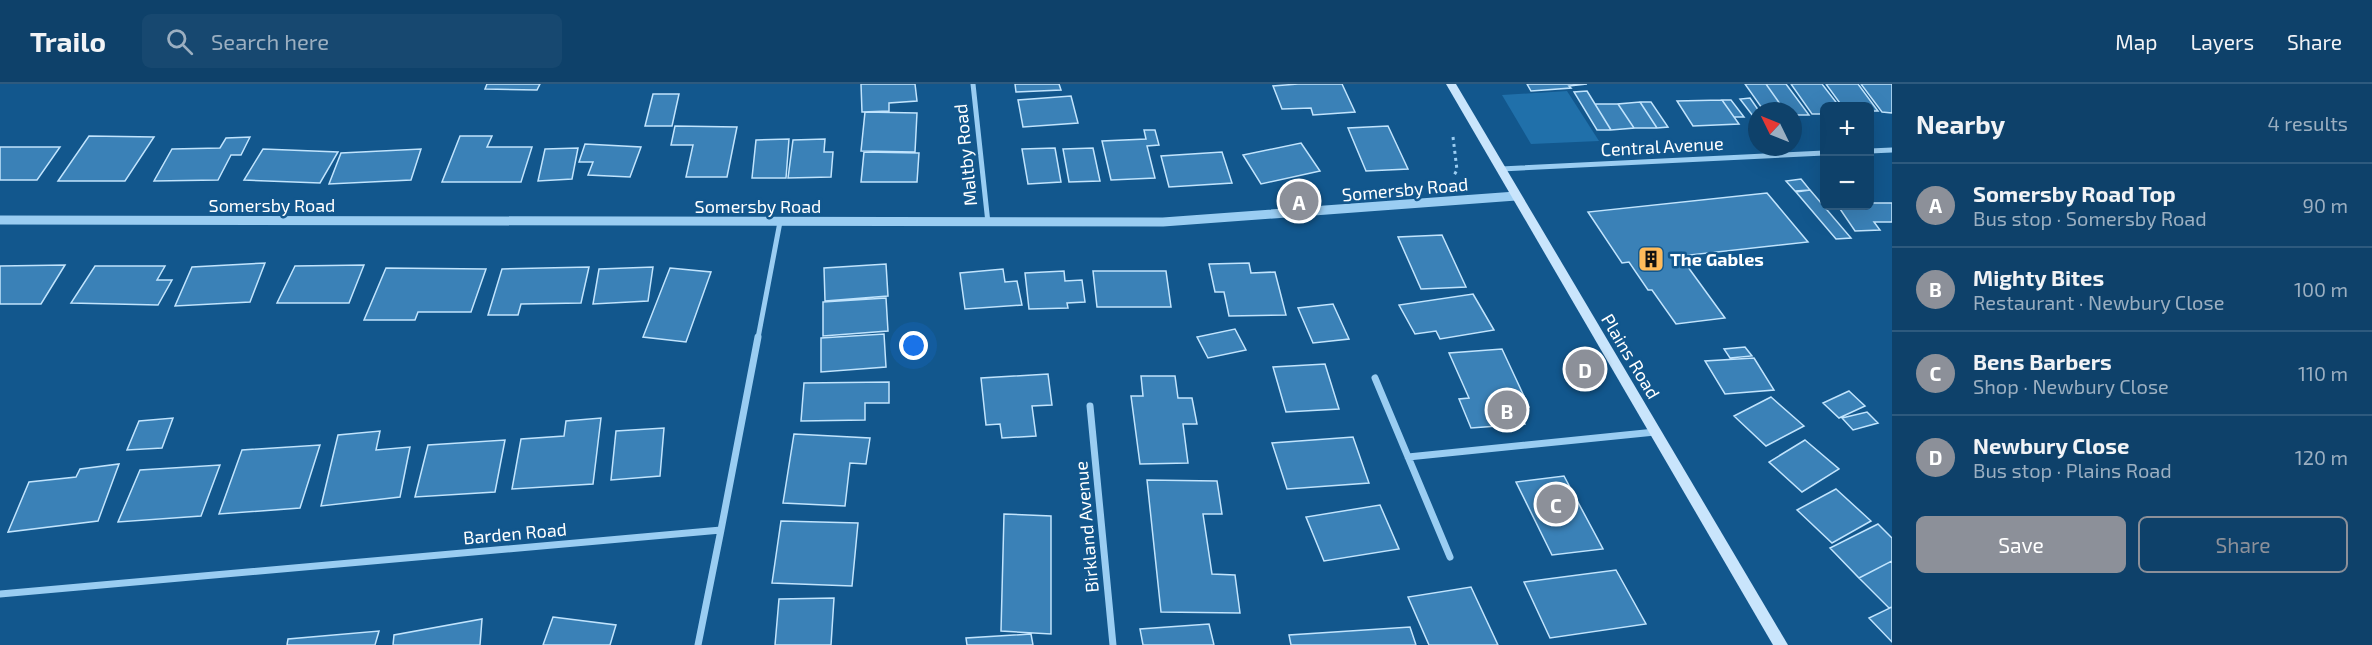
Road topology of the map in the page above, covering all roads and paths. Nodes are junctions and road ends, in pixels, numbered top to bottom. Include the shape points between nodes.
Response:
1 (973, 84) edge
2 (1451, 84) edge
3 (1480, 134) junction
4 (1892, 150) edge
5 (1874, 151) edge
6 (1820, 153) edge
7 (1501, 169) junction
8 (1516, 196) junction
9 (1437, 202) junction
10 (0, 220) edge
11 (780, 222) junction
12 (988, 223) junction
13 (1375, 378) dead end
14 (1090, 406) dead end
15 (1655, 432) junction
16 (1408, 457) junction
17 (720, 530) junction
18 (1450, 557) dead end
19 (0, 594) edge
20 (698, 645) edge
21 (1113, 645) edge
22 (1781, 645) edge

1 - 12 street, Maltby Road
2 - 3 main road, Plains Road
3 - 7 main road, Plains Road
3 - 9 path via 1453,137 1456,170
4 - 5 street
6 - 7 street, Central Avenue
7 - 8 main road, Plains Road
8 - 9 street, Somersby Road
8 - 15 main road, Plains Road
9 - 12 street, Somersby Road via 1163,222
10 - 11 street, Somersby Road
11 - 12 street, Somersby Road
11 - 17 street
13 - 16 street
14 - 21 street, Birkland Avenue
15 - 16 street
15 - 22 main road, Plains Road
16 - 18 street
17 - 19 street, Barden Road
17 - 20 street

